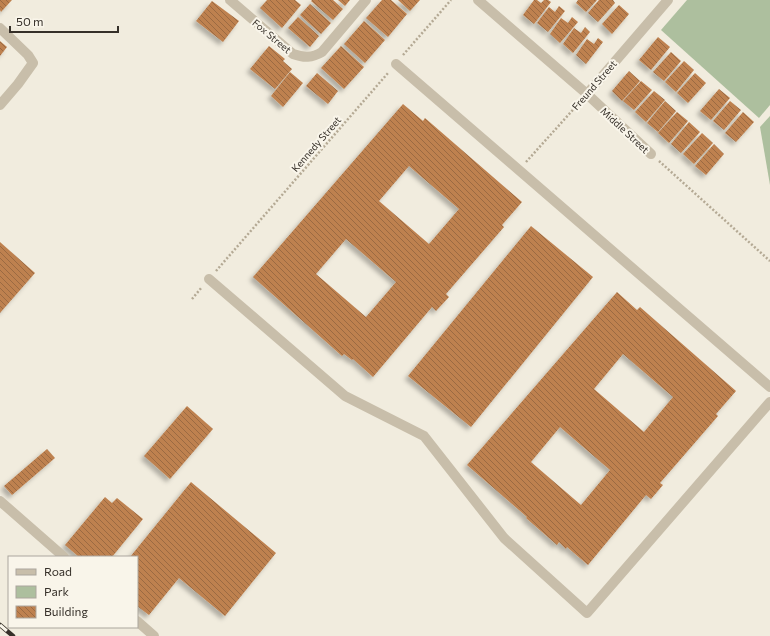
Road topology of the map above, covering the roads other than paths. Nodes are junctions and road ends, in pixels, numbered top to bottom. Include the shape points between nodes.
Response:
1 (230, 0) edge
2 (366, 0) edge
3 (478, 0) edge
4 (668, 0) edge
5 (0, 28) edge
6 (396, 64) road end
7 (587, 94) junction
8 (0, 105) edge
9 (651, 154) road end
10 (209, 279) road end
11 (770, 387) edge
12 (770, 402) edge
13 (0, 501) edge
14 (63, 556) edge
15 (138, 622) edge
16 (154, 636) edge

1 - 2 street, Fox Street via 293,54 309,57 322,52
3 - 7 street, Middle Street
4 - 7 street, Freund Street
5 - 8 street via 33,63
6 - 11 street
7 - 9 street, Middle Street
10 - 12 street via 346,396 424,436 504,538 587,613
13 - 14 street
15 - 16 street

